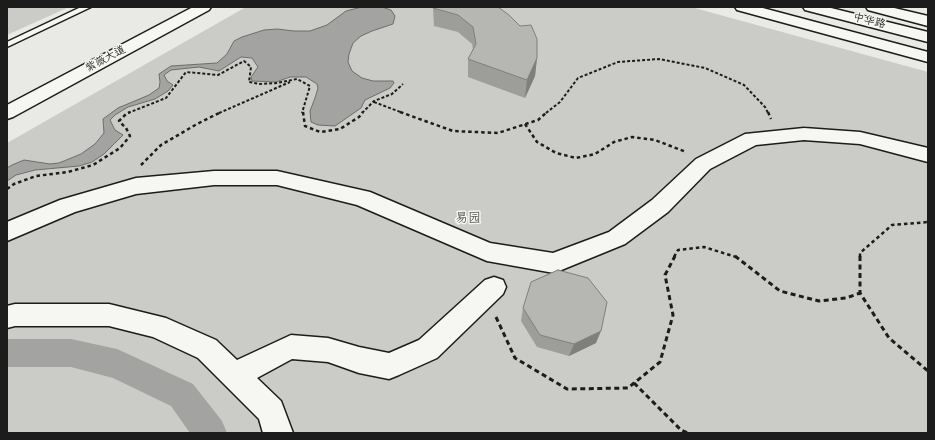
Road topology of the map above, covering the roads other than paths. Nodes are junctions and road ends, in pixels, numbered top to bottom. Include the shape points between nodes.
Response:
1 (87, 7) edge
2 (184, 7) edge
3 (204, 7) edge
4 (742, 7) edge
5 (810, 7) edge
6 (873, 7) edge
7 (928, 20) edge
8 (928, 37) edge
9 (7, 44) edge
10 (928, 57) edge
11 (7, 100) edge
12 (7, 114) edge
13 (928, 155) edge
14 (7, 232) edge
15 (494, 288) road end
16 (7, 317) edge
17 (235, 376) junction
18 (278, 433) edge

1 - 9 lane
2 - 11 main road, 紫薇大道
3 - 12 main road, 紫薇大道
4 - 10 main road
5 - 8 main road, 中华路
6 - 7 main road, 中华路
13 - 14 main road via 860,138 804,134 752,139 703,164 660,206 617,238 554,264 487,252 362,198 277,178 214,178 136,186 68,206
15 - 17 main road via 428,349 389,366 328,350 291,347
16 - 17 main road via 109,315 157,326 207,349
17 - 18 main road via 271,411

